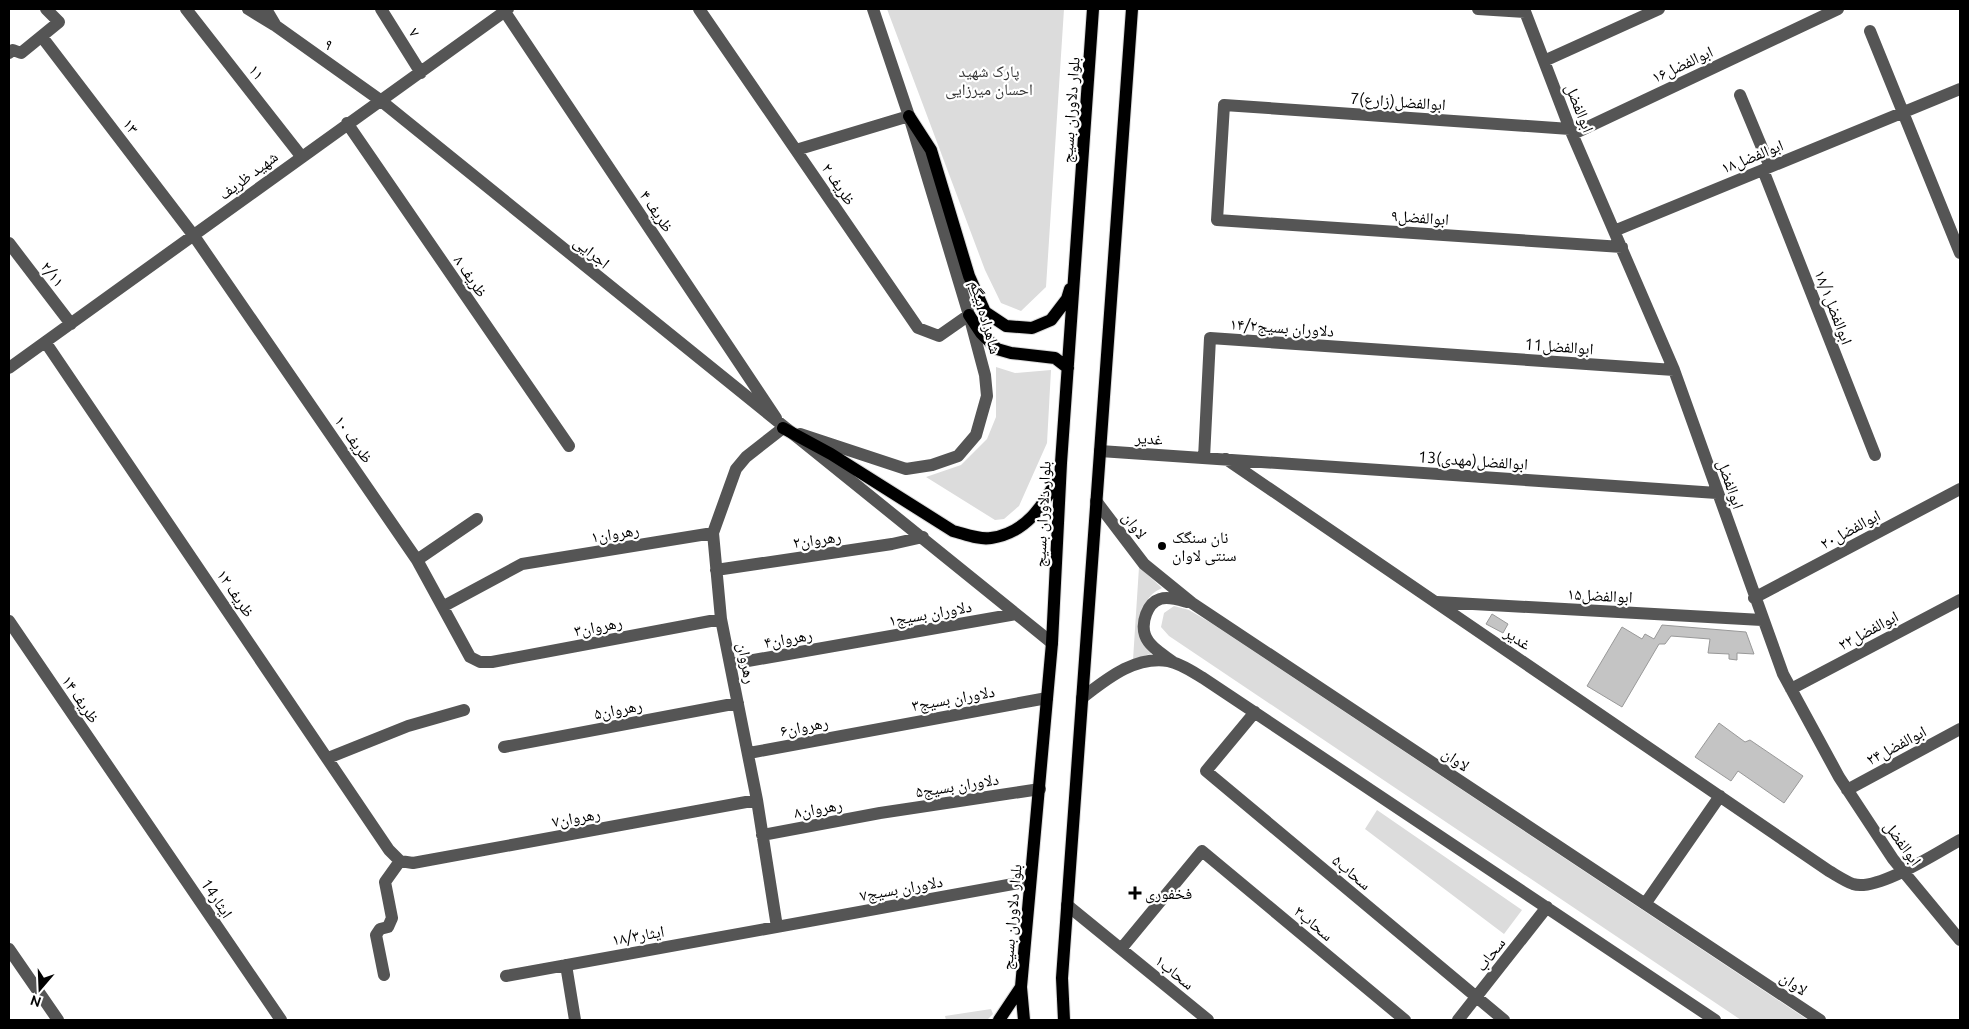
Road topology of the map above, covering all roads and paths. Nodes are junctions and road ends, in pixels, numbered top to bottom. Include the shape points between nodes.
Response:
1 (46, 9) edge
2 (186, 9) edge
3 (248, 9) edge
4 (266, 9) edge
5 (381, 9) edge
6 (699, 9) edge
7 (874, 9) edge
8 (1093, 9) edge
9 (1132, 9) edge
10 (1478, 9) edge
11 (1659, 9) edge
12 (1838, 9) edge
13 (505, 10) edge
14 (1525, 10) edge
15 (276, 26) junction
16 (1870, 32) dead end
17 (42, 36) junction
18 (10, 49) edge
19 (1544, 61) junction
20 (421, 73) junction
21 (1960, 89) edge
22 (1740, 95) dead end
23 (380, 100) junction
24 (1903, 112) junction
25 (909, 116) junction
26 (347, 123) junction
27 (1571, 132) junction
28 (796, 150) junction
29 (301, 156) junction
30 (1767, 168) junction
31 (1217, 220) joint
32 (1614, 231) junction
33 (194, 236) junction
34 (9, 243) edge
35 (1622, 248) junction
36 (1960, 253) edge
37 (1074, 279) junction
38 (969, 315) junction
39 (71, 324) junction
40 (46, 343) junction
41 (1442, 354) joint
42 (9, 368) edge
43 (1068, 368) junction
44 (1674, 370) junction
45 (783, 428) junction
46 (568, 446) dead end
47 (1100, 450) junction
48 (1875, 455) dead end
49 (1204, 458) junction
50 (1226, 459) junction
51 (1060, 473) junction
52 (1960, 489) edge
53 (1717, 493) junction
54 (1096, 501) junction
55 (477, 519) dead end
56 (713, 533) junction
57 (923, 537) junction
58 (417, 560) junction
59 (716, 570) junction
60 (1754, 598) junction
61 (1960, 600) edge
62 (1437, 602) junction
63 (1192, 604) junction
64 (444, 606) junction
65 (1016, 614) junction
66 (721, 619) junction
67 (1762, 620) junction
68 (9, 621) edge
69 (1052, 643) junction
70 (851, 644) joint
71 (480, 662) joint
72 (731, 664) junction
73 (1176, 664) junction
74 (1791, 689) junction
75 (1046, 698) junction
76 (1082, 698) junction
77 (738, 703) junction
78 (464, 710) dead end
79 (1255, 712) junction
80 (1960, 729) edge
81 (866, 730) joint
82 (504, 747) dead end
83 (749, 753) junction
84 (328, 758) junction
85 (1040, 789) junction
86 (1847, 790) junction
87 (127, 795) joint
88 (1720, 796) junction
89 (758, 800) junction
90 (880, 813) joint
91 (762, 835) junction
92 (1960, 840) edge
93 (400, 861) junction
94 (1904, 872) junction
95 (1030, 882) junction
96 (1645, 904) junction
97 (1067, 905) junction
98 (1547, 907) junction
99 (777, 927) junction
100 (1960, 940) edge
101 (9, 949) edge
102 (1121, 949) junction
103 (566, 965) junction
104 (384, 974) dead end
105 (506, 976) dead end
106 (1062, 978) junction
107 (1021, 986) junction
108 (1476, 998) junction
109 (58, 1020) edge
110 (281, 1020) edge
111 (575, 1020) edge
112 (999, 1020) edge
113 (1024, 1020) edge
114 (1064, 1020) edge
115 (1070, 1020) edge
116 (1208, 1020) edge
117 (1405, 1020) edge
118 (1458, 1020) edge
119 (1504, 1020) edge
120 (1715, 1020) edge
121 (1820, 1020) edge

1 - 17 street via 59,22
2 - 29 street, ۱۱
3 - 15 street
4 - 15 street, ۹
5 - 20 street, ۷
6 - 28 street, ظریف ۲
7 - 25 street, شاهزاده بیگم
8 - 37 main road, بلوار دلاوران بسیج
9 - 47 main road
10 - 14 street
11 - 19 street
12 - 27 street, ابوالفضل۱۶
13 - 20 street, شهید ظریف
13 - 45 street, ظریف ۴
14 - 19 street, ابوالفضل
15 - 23 street, ۹
16 - 24 street
17 - 18 street via 20,53
17 - 33 street, ۱۳
19 - 27 street, ابوالفضل
20 - 23 street, شهید ظریف
21 - 24 street, ابوالفضل۱۸
22 - 30 street, ابوالفضل۱۸/۱
23 - 26 street, شهید ظریف
23 - 45 street, اجرایی
24 - 30 street, ابوالفضل۱۸
24 - 36 street
25 - 28 street
25 - 37 main road via 931,150 969,276 985,312 1006,326 1042,325 1057,314
25 - 38 street, شاهزاده بیگم
26 - 29 street, شهید ظریف
26 - 46 street, ظریف ۸
27 - 31 street, 7ابوالفضل(زارع) via 1224,105
27 - 32 street, ابوالفضل
28 - 38 street, ظریف ۲ via 918,328 939,336
29 - 33 street, شهید ظریف
30 - 32 street, ابوالفضل۱۸
30 - 48 street, ابوالفضل۱۸/۱
31 - 35 street, ابوالفضل۹
32 - 35 street, ابوالفضل
33 - 39 street, شهید ظریف
33 - 58 street, ظریف ۱۰
34 - 39 street, ۲/۱۱
35 - 44 street, ابوالفضل
37 - 43 main road, بلوار دلاوران بسیج
38 - 43 main road via 997,349 1054,358
38 - 45 street, شاهزاده بیگم via 986,375 987,396 976,435 958,456 906,469
39 - 40 street, شهید ظریف
40 - 42 street, شهید ظریف
40 - 84 street, ظریف ۱۲
41 - 44 street, 11ابوالفضل
41 - 49 street, ۱۴/۲دلاوران بسیج via 1210,338
43 - 51 main road, بلوار دلاوران بسیج
44 - 53 street, ابوالفضل
45 - 51 main road via 831,454 953,531 990,539 1022,526 1036,514
45 - 56 street, رهروان via 736,469
45 - 57 street, اجرایی
47 - 49 street, غدیر
47 - 54 main road
49 - 50 street, غدیر
50 - 53 street, 13ابوالفضل(مهدی)
50 - 62 street, غدیر
51 - 69 main road, بلوار دلاوران بسیج
52 - 60 street, ابوالفضل۲۰
53 - 60 street, ابوالفضل
54 - 63 street, لاوان via 1144,564
54 - 76 main road
55 - 58 street
56 - 59 street, رهروان
56 - 64 street, رهروان۱ via 522,564
57 - 59 street, رهروان۲
57 - 65 street, اجرایی
58 - 64 street, ظریف ۱۰
59 - 66 street, رهروان
60 - 67 street, ابوالفضل
61 - 74 street, ابوالفضل۲۲
62 - 67 street, ابوالفضل۱۵
62 - 88 street, غدیر
63 - 73 street via 1160,598 1149,608 1143,623 1145,636
63 - 96 street, لاوان
64 - 71 street, ظریف ۱۰ via 470,657
65 - 69 street, اجرایی
65 - 70 street, دلاوران بسیج۱
66 - 71 street, رهروان۳
66 - 72 street, رهروان
67 - 74 street, ابوالفضل
68 - 87 street, ظریف ۱۴
69 - 75 main road, بلوار دلاوران بسیج
70 - 72 street, رهروان۴
72 - 77 street, رهروان
73 - 76 street via 1143,661 1114,674
73 - 79 street via 1204,678
74 - 86 street, ابوالفضل
75 - 81 street, دلاوران بسیج۳
75 - 85 main road, بلوار دلاوران بسیج
76 - 97 main road
77 - 82 street, رهروان۵
77 - 83 street, رهروان
78 - 84 street via 408,726
79 - 98 street
79 - 108 street, ۵سحاب via 1206,771
80 - 86 street, ابوالفضل۲۴
81 - 83 street, رهروان۶
83 - 89 street, رهروان
84 - 93 street, ظریف ۱۲ via 389,850
85 - 90 street, دلاوران بسیج۵
85 - 95 main road, بلوار دلاوران بسیج
86 - 94 street, ابوالفضل
87 - 110 street, ایثار14
88 - 94 street, غدیر via 1828,871 1854,885 1871,884
88 - 96 street
89 - 91 street, رهروان
89 - 93 street, رهروان۷ via 413,863
90 - 91 street, رهروان۸
91 - 99 street, رهروان
92 - 94 street, غدیر
93 - 104 street via 385,882 392,918 388,927 376,931
94 - 100 street, ابوالفضل
95 - 99 street, دلاوران بسیج۷
95 - 107 main road, بلوار دلاوران بسیج
96 - 121 street, لاوان
97 - 102 street, ۱سحاب
97 - 106 main road
98 - 108 street, سحاب
98 - 120 street
99 - 103 street, ایثار۱۸/۳
101 - 109 street
102 - 116 street, ۱سحاب
102 - 117 street, ۳سحاب via 1202,851
103 - 105 street, ایثار۱۸/۳
103 - 111 street
106 - 114 main road
106 - 115 main road
107 - 112 main road
107 - 113 main road, بلوار دلاوران بسیج
108 - 118 street, سحاب
108 - 119 street, ۵سحاب

